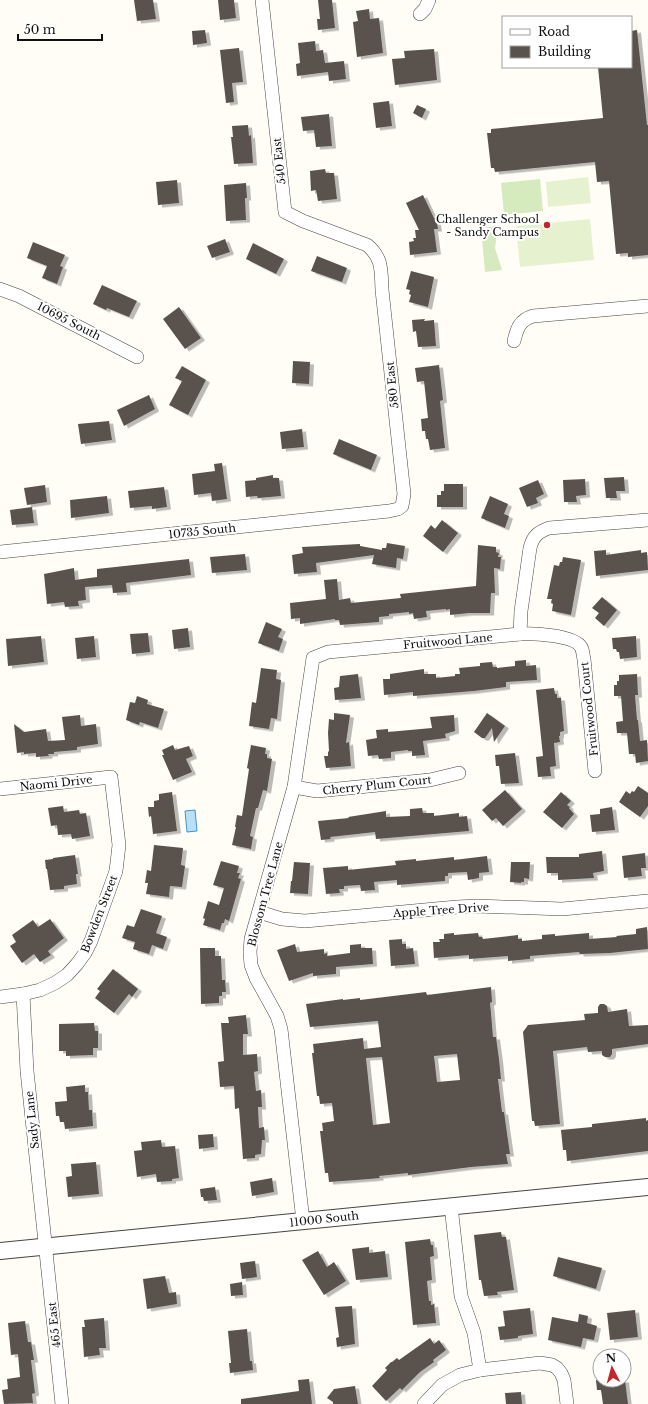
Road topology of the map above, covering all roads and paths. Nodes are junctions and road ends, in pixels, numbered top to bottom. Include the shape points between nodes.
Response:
1 (262, 0) edge
2 (430, 0) edge
3 (420, 14) dead end
4 (380, 263) joint
5 (0, 289) edge
6 (648, 306) edge
7 (514, 341) dead end
8 (137, 356) dead end
9 (402, 506) joint
10 (648, 520) edge
11 (0, 552) edge
12 (520, 634) junction
13 (581, 647) joint
14 (313, 658) joint
15 (595, 771) dead end
16 (459, 773) dead end
17 (111, 777) joint
18 (294, 787) junction
19 (0, 789) edge
20 (648, 901) edge
21 (259, 912) junction
22 (24, 994) junction
23 (0, 997) edge
24 (648, 1187) edge
25 (451, 1206) junction
26 (303, 1221) junction
27 (46, 1246) junction
28 (0, 1251) edge
29 (480, 1370) junction
30 (62, 1404) edge
31 (424, 1404) edge
32 (567, 1404) edge

1 - 4 street, 540 East via 285,212 367,245
2 - 3 street
4 - 9 street, 580 East via 404,494
5 - 8 street, 10695 South via 19,296
6 - 7 street via 529,317 521,323
9 - 11 street, 10735 South via 389,511
10 - 12 street via 550,528 536,534 530,548 520,611
12 - 13 street, Fruitwood Lane via 537,634 569,640
12 - 14 street, Fruitwood Lane via 328,652
13 - 15 street, Fruitwood Court
14 - 18 street, Blossom Tree Lane
16 - 18 street, Cherry Plum Court via 430,780 317,791
17 - 19 street, Naomi Drive
17 - 22 street, Bowden Street via 119,845 116,871 91,941 78,964 67,975 40,990
18 - 21 street, Blossom Tree Lane
20 - 21 street, Apple Tree Drive via 562,909 456,907 305,921 282,919
21 - 26 street, Blossom Tree Lane via 251,938 251,965 281,1029
22 - 23 street, Bowden Street
22 - 27 street, Sady Lane via 27,1071
24 - 25 street, 11000 South
25 - 26 street, 11000 South
25 - 29 street via 461,1296 474,1333
26 - 27 street, 11000 South
27 - 28 street, 11000 South
27 - 30 street, 465 East
29 - 31 street via 464,1373 450,1380 438,1388
29 - 32 street via 540,1363 557,1368 564,1380

